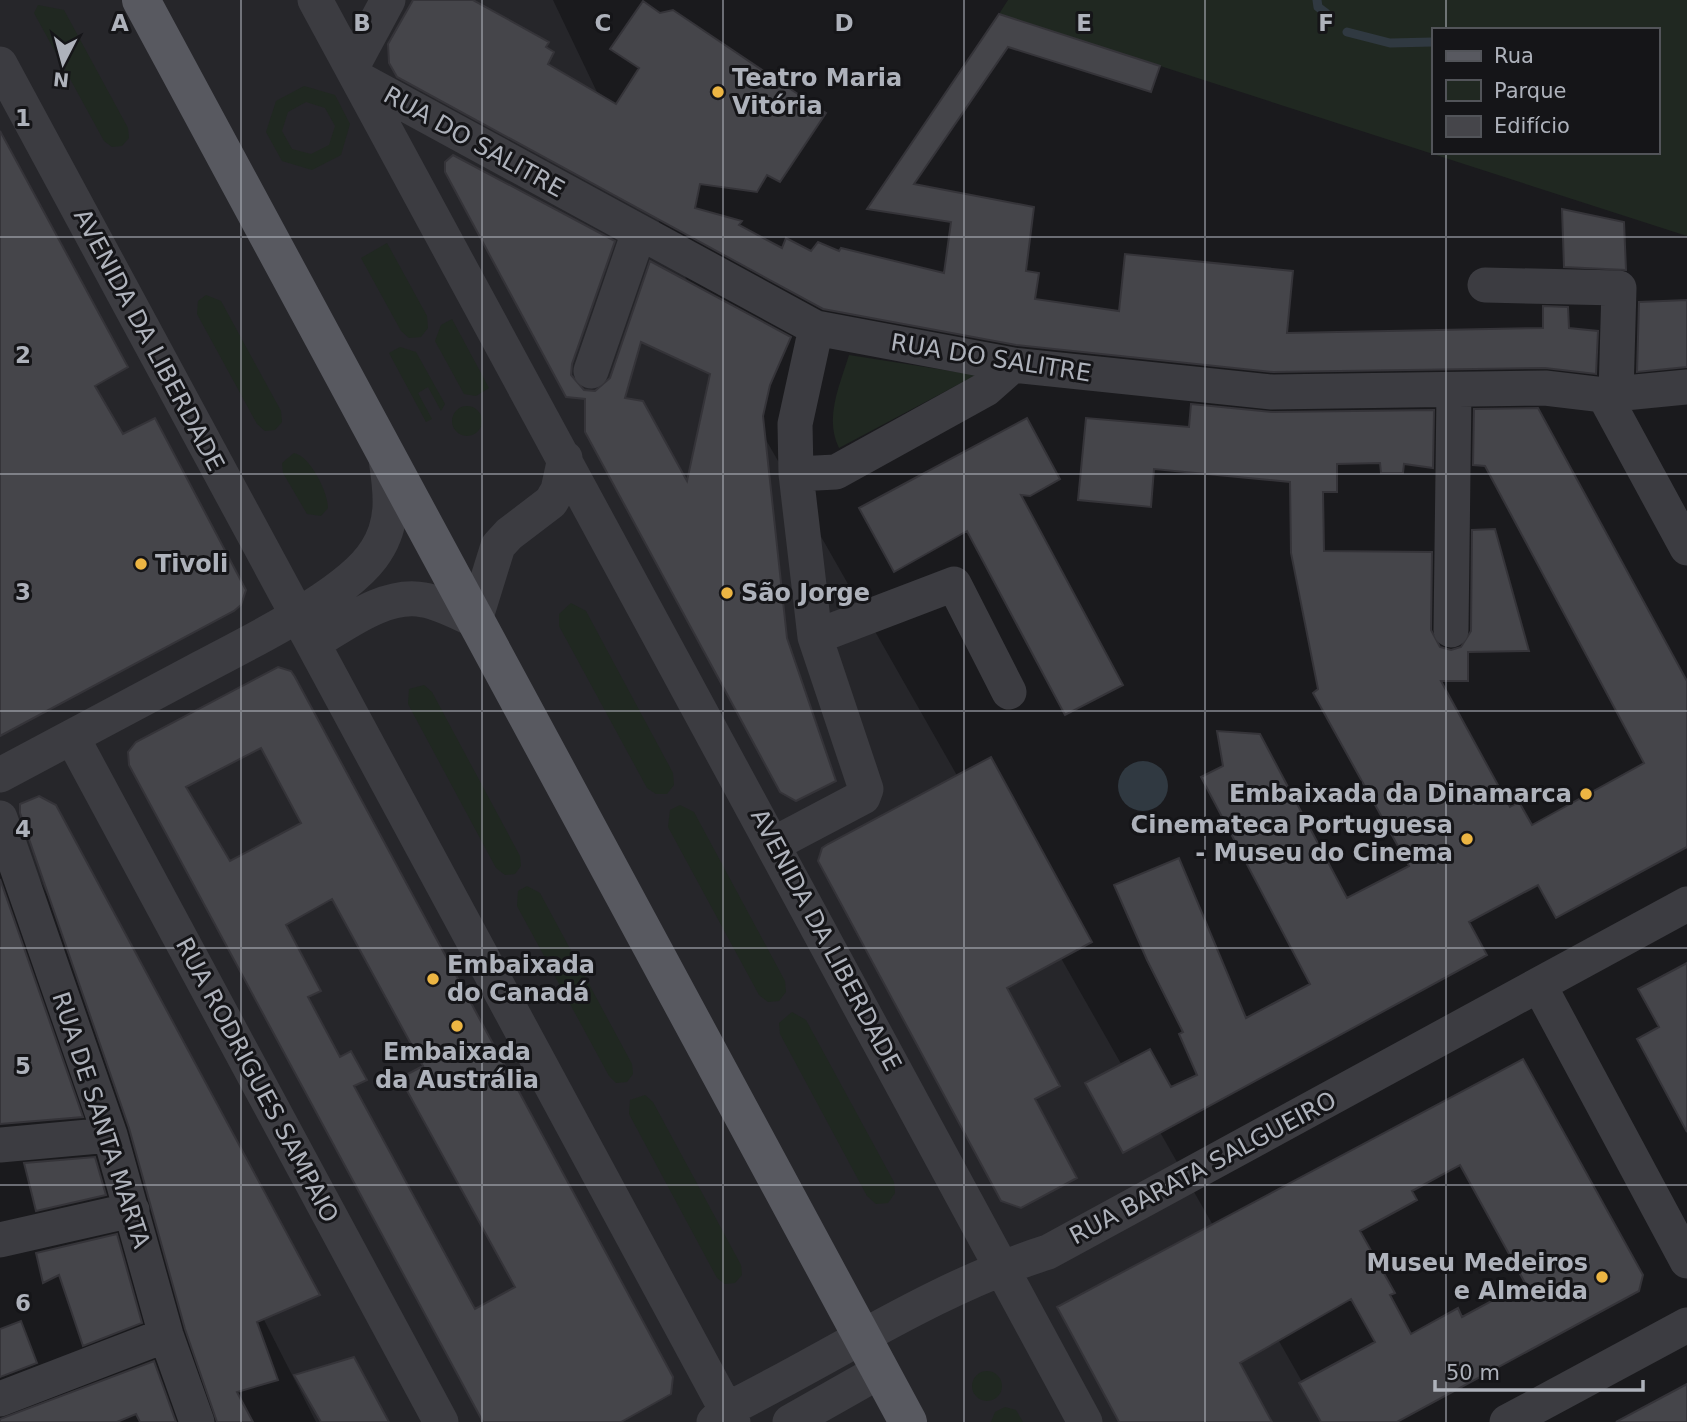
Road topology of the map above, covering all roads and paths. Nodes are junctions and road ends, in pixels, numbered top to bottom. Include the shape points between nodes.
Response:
1 (141, 0) edge
2 (315, 0) edge
3 (388, 0) edge
4 (0, 64) edge
5 (356, 73) junction
6 (639, 232) junction
7 (1485, 285) dead end
8 (817, 328) junction
9 (1013, 365) junction
10 (591, 371) dead end
11 (1687, 387) edge
12 (1454, 391) junction
13 (1610, 394) junction
14 (386, 453) junction
15 (565, 458) junction
16 (796, 474) junction
17 (1687, 548) edge
18 (475, 620) junction
19 (305, 630) junction
20 (1451, 630) dead end
21 (815, 637) junction
22 (1009, 692) dead end
23 (72, 737) junction
24 (0, 775) edge
25 (0, 818) edge
26 (774, 844) junction
27 (1687, 904) edge
28 (1539, 985) junction
29 (110, 1135) junction
30 (0, 1145) edge
31 (132, 1210) junction
32 (0, 1240) edge
33 (1687, 1261) edge
34 (1001, 1267) junction
35 (1687, 1325) edge
36 (166, 1335) junction
37 (862, 1338) junction
38 (880, 1371) junction
39 (0, 1399) edge
40 (724, 1418) edge
41 (197, 1422) edge
42 (441, 1422) edge
43 (790, 1422) edge
44 (908, 1422) edge
45 (1085, 1422) edge
46 (1507, 1422) edge

1 - 14 main road
2 - 5 street, AVENIDA DA LIBERDADE
3 - 5 street
4 - 19 street, AVENIDA DA LIBERDADE
5 - 6 street, RUA DO SALITRE
5 - 15 street, AVENIDA DA LIBERDADE
6 - 8 street, RUA DO SALITRE
6 - 10 street
7 - 13 street via 1619,288
8 - 9 street, RUA DO SALITRE
8 - 16 street via 795,424
9 - 12 street, RUA DO SALITRE via 1272,392
9 - 16 street via 986,389 836,472
11 - 13 street, RUA DO SALITRE
12 - 13 street, RUA DO SALITRE via 1545,388
12 - 20 street
13 - 17 street
14 - 18 main road
14 - 19 street via 392,501 387,530 376,553
15 - 18 street via 551,502 498,546
15 - 26 street, AVENIDA DA LIBERDADE
16 - 21 street
18 - 19 street via 423,599 401,600
18 - 37 main road
19 - 23 street
19 - 40 street, AVENIDA DA LIBERDADE
21 - 22 street via 954,584
21 - 26 street via 866,789 863,797
23 - 24 street
23 - 42 street, RUA RODRIGUES SAMPAIO
25 - 29 street, RUA DE SANTA MARTA
26 - 34 street, AVENIDA DA LIBERDADE
27 - 28 street, RUA BARATA SALGUEIRO
28 - 33 street
28 - 34 street, RUA BARATA SALGUEIRO via 1048,1251
29 - 30 street
29 - 31 street, RUA DE SANTA MARTA
31 - 32 street
31 - 36 street, RUA DE SANTA MARTA
34 - 37 street, RUA BARATA SALGUEIRO
34 - 45 street, AVENIDA DA LIBERDADE
35 - 46 street
36 - 39 street
36 - 41 street, RUA DE SANTA MARTA
37 - 38 main road
37 - 40 street, RUA BARATA SALGUEIRO
38 - 43 street
38 - 44 main road

